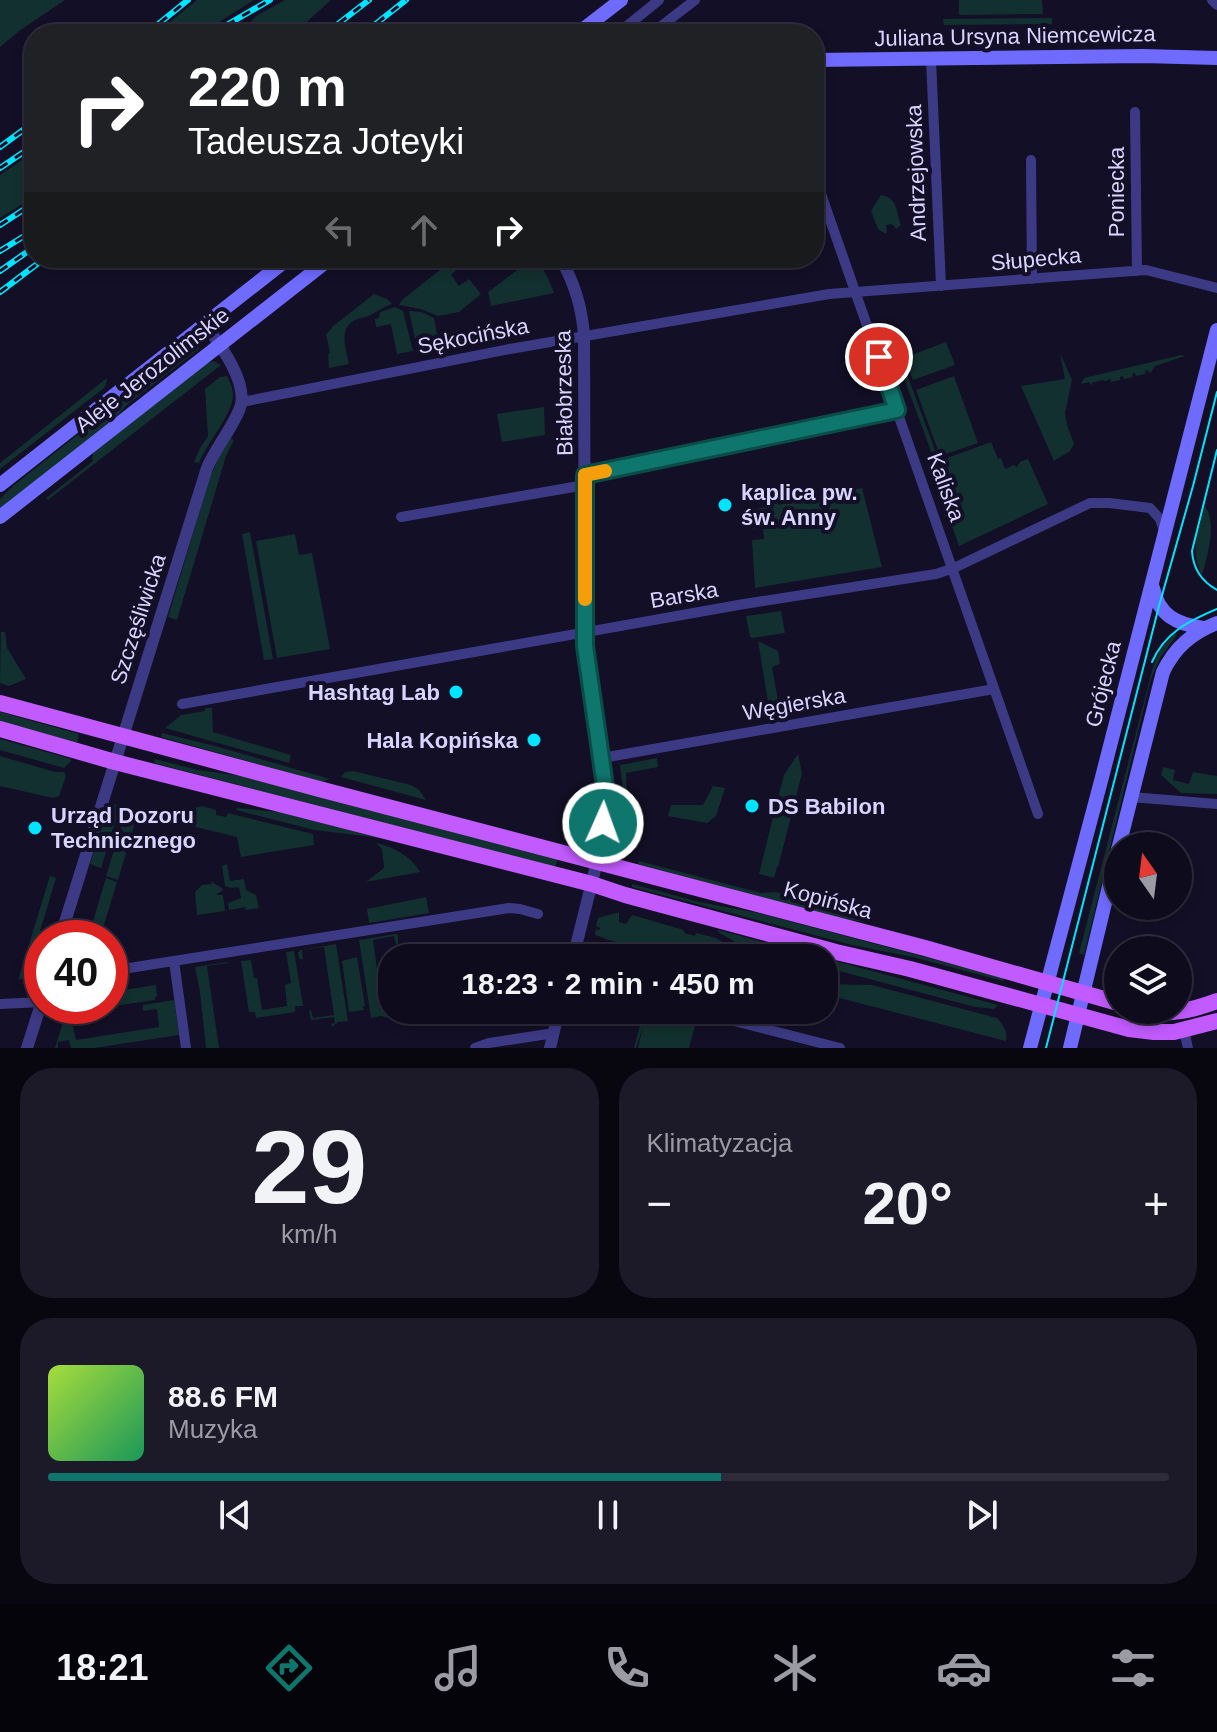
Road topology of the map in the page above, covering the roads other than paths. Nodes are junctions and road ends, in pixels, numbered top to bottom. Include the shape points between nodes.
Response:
1 (621, 0) edge
2 (659, 0) edge
3 (695, 0) edge
4 (1212, 0) edge
5 (1217, 5) edge
6 (590, 24) edge
7 (629, 24) edge
8 (664, 24) edge
9 (1217, 58) edge
10 (931, 59) junction
11 (824, 60) edge
12 (1135, 112) dead end
13 (1031, 160) dead end
14 (824, 202) edge
15 (276, 268) edge
16 (318, 268) edge
17 (565, 268) edge
18 (1137, 271) junction
19 (1032, 279) junction
20 (941, 286) junction
21 (1217, 288) edge
22 (856, 293) junction
23 (205, 324) junction
24 (1217, 330) edge
25 (584, 336) junction
26 (221, 345) junction
27 (242, 402) junction
28 (897, 410) junction
29 (585, 480) junction
30 (0, 485) edge
31 (0, 517) edge
32 (401, 517) dead end
33 (1165, 534) junction
34 (954, 568) junction
35 (1152, 583) junction
36 (1210, 626) edge
37 (585, 632) junction
38 (994, 689) junction
39 (0, 703) edge
40 (182, 704) dead end
41 (0, 729) edge
42 (123, 736) junction
43 (602, 758) junction
44 (115, 762) junction
45 (1131, 797) junction
46 (1217, 804) edge
47 (1038, 814) dead end
48 (1122, 832) edge
49 (597, 862) junction
50 (592, 884) junction
51 (1104, 905) edge
52 (538, 914) dead end
53 (66, 920) edge
54 (577, 944) edge
55 (174, 961) junction
56 (128, 968) edge
57 (1046, 982) junction
58 (1083, 993) junction
59 (1104, 999) edge
60 (1217, 1001) edge
61 (24, 1002) edge
62 (0, 1004) edge
63 (1041, 1005) junction
64 (1192, 1008) edge
65 (1078, 1015) junction
66 (1217, 1021) edge
67 (35, 1024) edge
68 (556, 1024) edge
69 (746, 1024) edge
70 (1184, 1030) junction
71 (554, 1033) junction
72 (27, 1048) edge
73 (186, 1048) edge
74 (475, 1048) edge
75 (550, 1048) edge
76 (840, 1048) edge
77 (1030, 1048) edge
78 (1070, 1048) edge
79 (1188, 1048) edge

1 - 6 main road
2 - 7 street
3 - 8 street
4 - 5 street
9 - 10 main road, Juliana Ursyna Niemcewicza
10 - 11 main road, Juliana Ursyna Niemcewicza
10 - 20 street, Andrzejowska
12 - 18 street, Poniecka
13 - 19 street
14 - 22 street, Kaliska
15 - 23 main road, Aleje Jerozolimskie
16 - 26 main road, Aleje Jerozolimskie
17 - 25 street, Białobrzeska via 574,284
18 - 19 street, Słupecka
18 - 21 street, Słupecka
19 - 20 street, Słupecka
20 - 22 street, Słupecka
22 - 25 street, Sękocińska
22 - 28 street, Kaliska
23 - 26 street
23 - 30 main road, Aleje Jerozolimskie
24 - 33 main road, Grójecka
25 - 27 street, Sękocińska
25 - 29 street, Białobrzeska
26 - 27 street
26 - 31 main road, Aleje Jerozolimskie
27 - 42 street, Szczęśliwicka via 207,468
28 - 29 street
28 - 34 street, Kaliska
29 - 32 street
29 - 37 street, Białobrzeska
33 - 34 street, Barska via 1150,508 1090,503
33 - 35 main road, Grójecka
34 - 37 street, Barska
34 - 38 street, Kaliska
35 - 36 main road via 1167,615 1179,623
35 - 57 main road, Grójecka
36 - 45 main road via 1179,647 1163,672
37 - 40 street, Barska
37 - 43 street, Białobrzeska
38 - 43 street, Węgierska
38 - 47 street, Kaliska
39 - 42 main road, Kopińska
41 - 44 main road
42 - 44 street, Szczęśliwicka
42 - 49 main road, Kopińska
43 - 49 street, Białobrzeska via 605,802
44 - 50 main road
44 - 53 street, Szczęśliwicka
45 - 46 street
45 - 48 main road
49 - 50 street, Białobrzeska
49 - 57 main road, Kopińska
50 - 54 street, Białobrzeska
50 - 63 main road
51 - 58 main road
52 - 55 street via 509,908
55 - 56 street
55 - 73 street
57 - 58 main road, Kopińska
57 - 63 main road, Grójecka
58 - 59 main road, Kopińska
58 - 65 main road
60 - 64 main road
61 - 62 street
63 - 65 main road
63 - 77 main road, Grójecka
65 - 70 main road via 1144,1031
65 - 78 main road
66 - 70 main road
67 - 72 street
68 - 71 street
69 - 76 street
70 - 79 street
71 - 74 street
71 - 75 street

